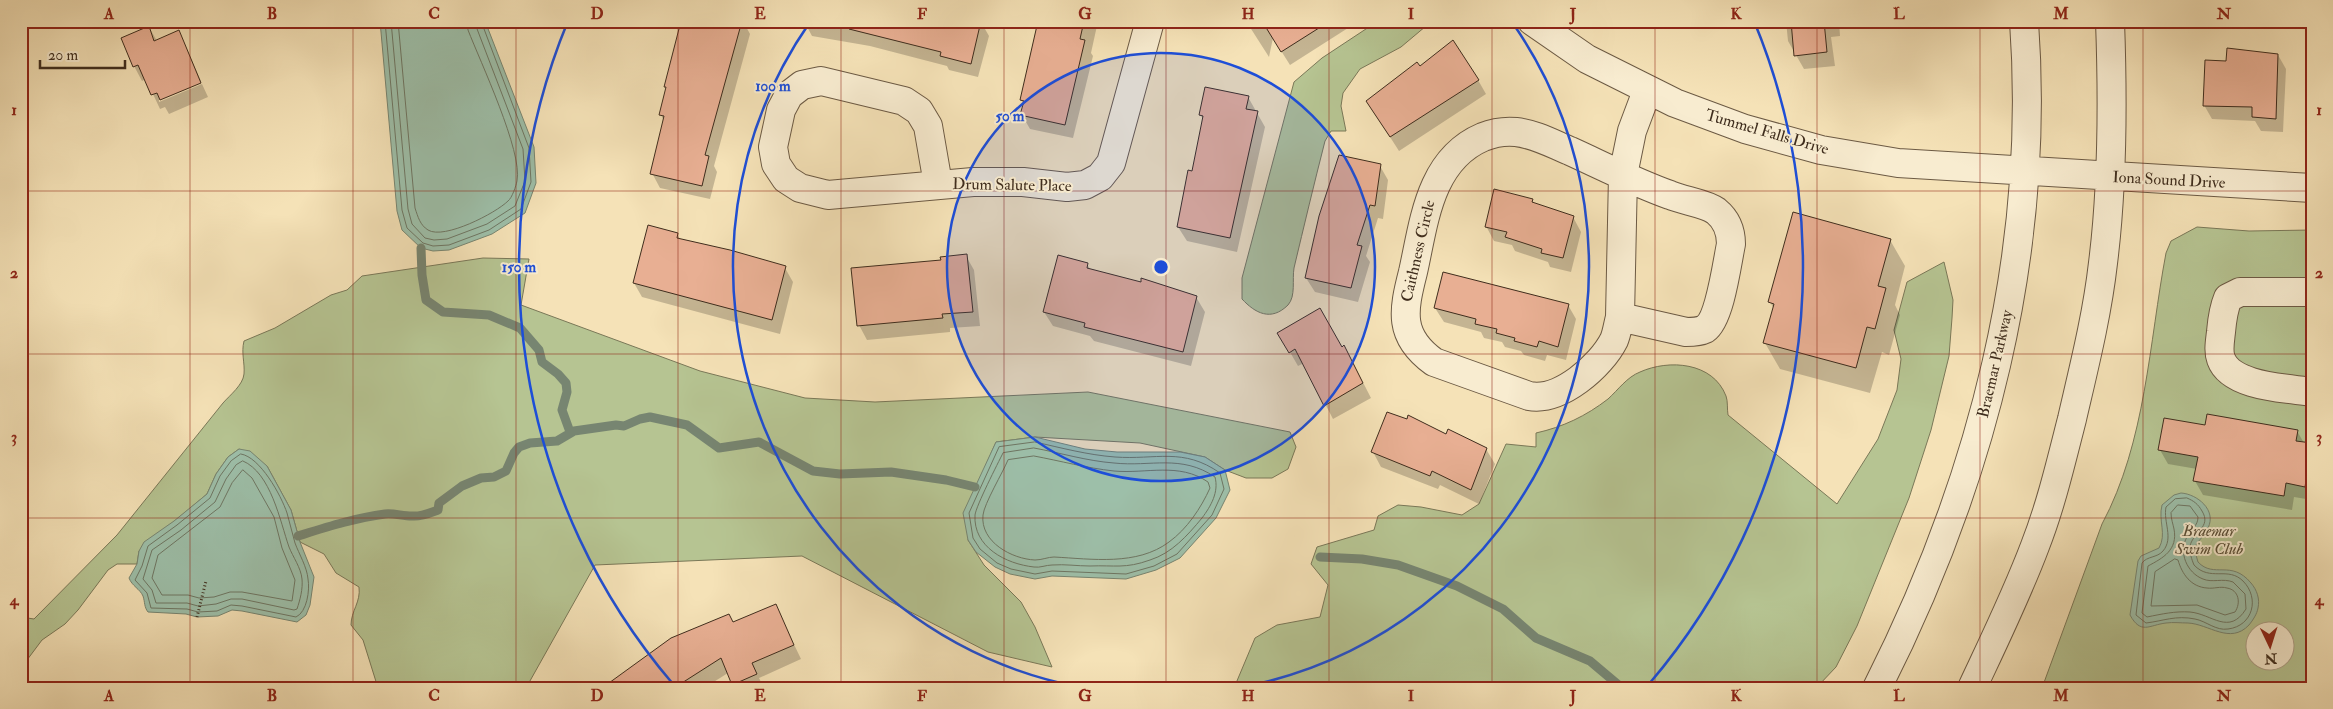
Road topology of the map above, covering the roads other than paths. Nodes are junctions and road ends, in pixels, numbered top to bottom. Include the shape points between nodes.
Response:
1 (1150, 21) edge
2 (1532, 21) edge
3 (2024, 21) edge
4 (2110, 21) edge
5 (1647, 91) junction
6 (2026, 171) junction
7 (1623, 175) junction
8 (2111, 177) junction
9 (938, 184) junction
10 (2312, 188) edge
11 (2312, 292) edge
12 (1620, 317) junction
13 (2312, 392) edge
14 (1877, 688) edge
15 (1972, 688) edge

1 - 9 street, Drum Salute Place via 1111,163 1100,177 1085,185 1067,187 1022,182
2 - 5 street, Tummel Falls Drive via 1587,59
3 - 6 street, Braemar Parkway
4 - 8 street via 2113,88
5 - 6 street, Tummel Falls Drive via 1745,130 1821,150 1898,163
5 - 7 street, Caithness Circle via 1632,131
6 - 8 street, Iona Sound Drive
6 - 14 street, Braemar Parkway via 2021,230 1996,371 1966,480 1930,574
7 - 12 street, Caithness Circle
7 - 12 street via 1715,210 1726,221 1731,244 1714,319 1705,329 1686,332
7 - 12 street, Caithness Circle via 1538,137 1517,132 1483,137 1463,149 1445,168 1432,191 1405,303 1410,338 1428,358 1538,398 1554,395 1602,359 1615,338
8 - 10 street, Iona Sound Drive
8 - 15 street via 2103,264 2088,350 2056,482 2035,546
9 - 9 street, Drum Salute Place via 928,126 919,111 904,101 821,81 802,85 789,95 773,147 776,164 786,179 800,188 828,194
11 - 13 street via 2240,292 2228,298 2223,310 2219,349 2221,360 2240,378

